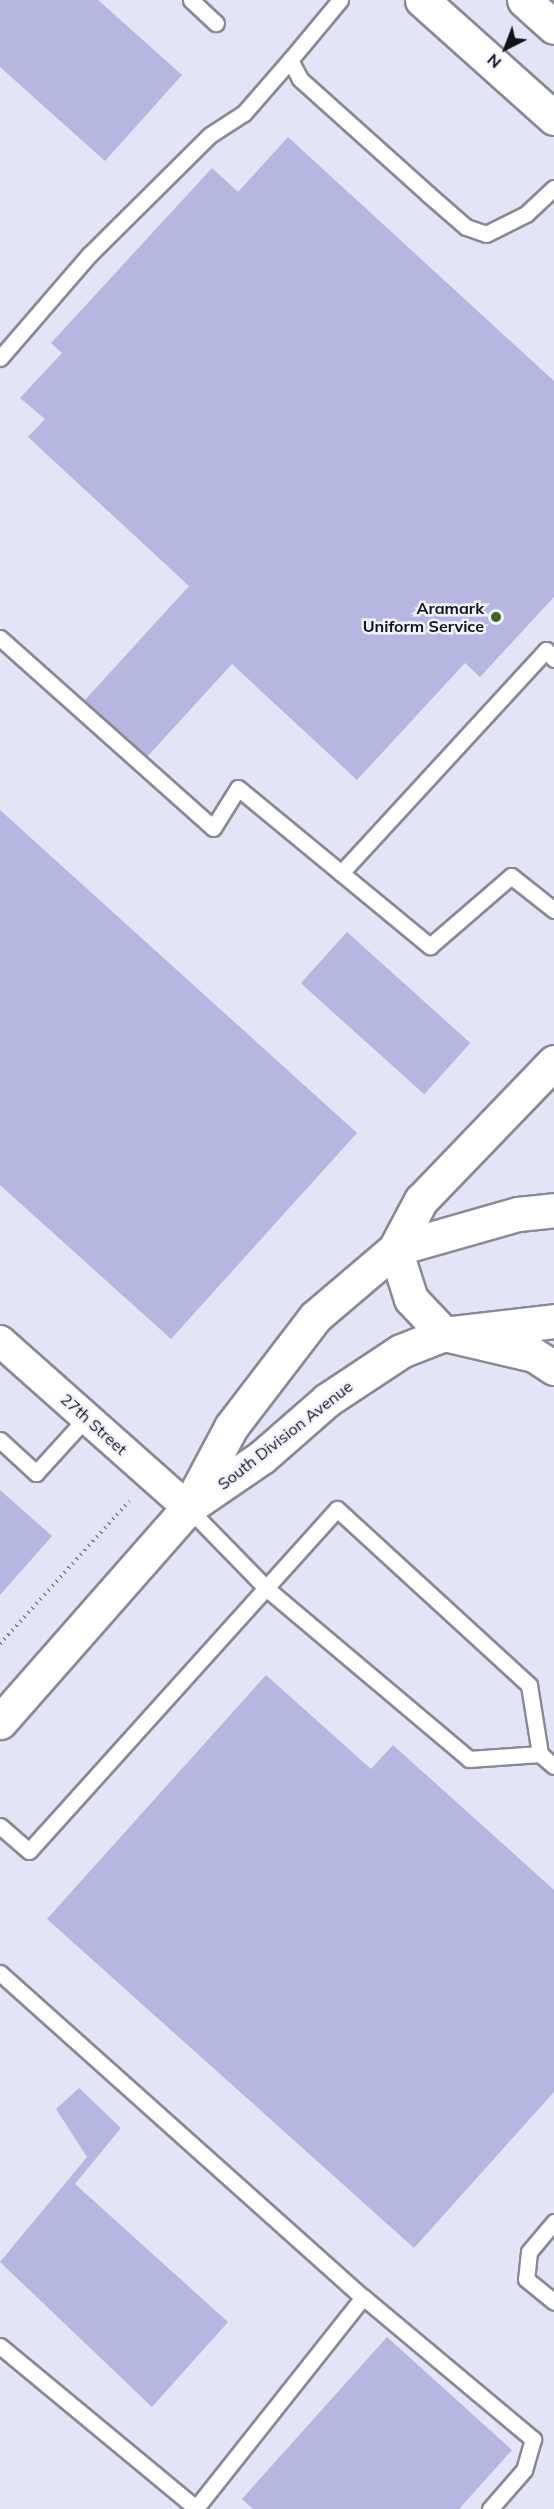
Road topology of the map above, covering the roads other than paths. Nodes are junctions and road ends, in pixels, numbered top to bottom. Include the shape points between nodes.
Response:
1 (191, 0) edge
2 (340, 0) edge
3 (422, 0) edge
4 (524, 0) edge
5 (216, 22) dead end
6 (554, 27) edge
7 (290, 60) junction
8 (554, 118) edge
9 (554, 188) edge
10 (0, 358) edge
11 (0, 638) edge
12 (554, 658) edge
13 (341, 873) junction
14 (554, 910) edge
15 (554, 1062) edge
16 (554, 1210) edge
17 (395, 1249) junction
18 (554, 1321) edge
19 (444, 1335) junction
20 (2, 1347) edge
21 (554, 1368) edge
22 (87, 1417) junction
23 (0, 1440) edge
24 (188, 1508) junction
25 (266, 1588) junction
26 (0, 1722) edge
27 (540, 1754) junction
28 (554, 1766) edge
29 (0, 1826) edge
30 (0, 1973) edge
31 (554, 2222) edge
32 (363, 2296) junction
33 (554, 2302) edge
34 (0, 2346) edge
35 (197, 2509) edge
36 (490, 2509) edge

1 - 5 lane
2 - 7 lane
3 - 8 street
4 - 6 street
7 - 9 lane via 300,80 466,227 486,234 526,214
7 - 10 lane via 244,112 210,135 89,255
11 - 13 lane via 213,828 238,788
12 - 13 lane via 546,650
13 - 14 lane via 430,946 511,876
15 - 17 street via 421,1200
16 - 17 street, South Division Avenue via 518,1214
17 - 19 street via 411,1299
17 - 24 street, South Division Avenue via 315,1317 231,1426
18 - 19 street, South Division Avenue
19 - 21 street via 534,1355
19 - 24 street, South Division Avenue via 401,1351 327,1400 262,1457
20 - 22 street, 27th Street
22 - 23 lane via 36,1473
22 - 24 street, 27th Street
24 - 25 lane
24 - 26 street, South Division Avenue
25 - 27 lane via 469,1759
25 - 27 lane via 337,1509 529,1685
25 - 29 lane via 29,1851
27 - 28 lane
30 - 32 lane
31 - 33 lane via 529,2252 526,2279
32 - 35 lane
32 - 36 lane via 533,2439 524,2470
34 - 35 lane

